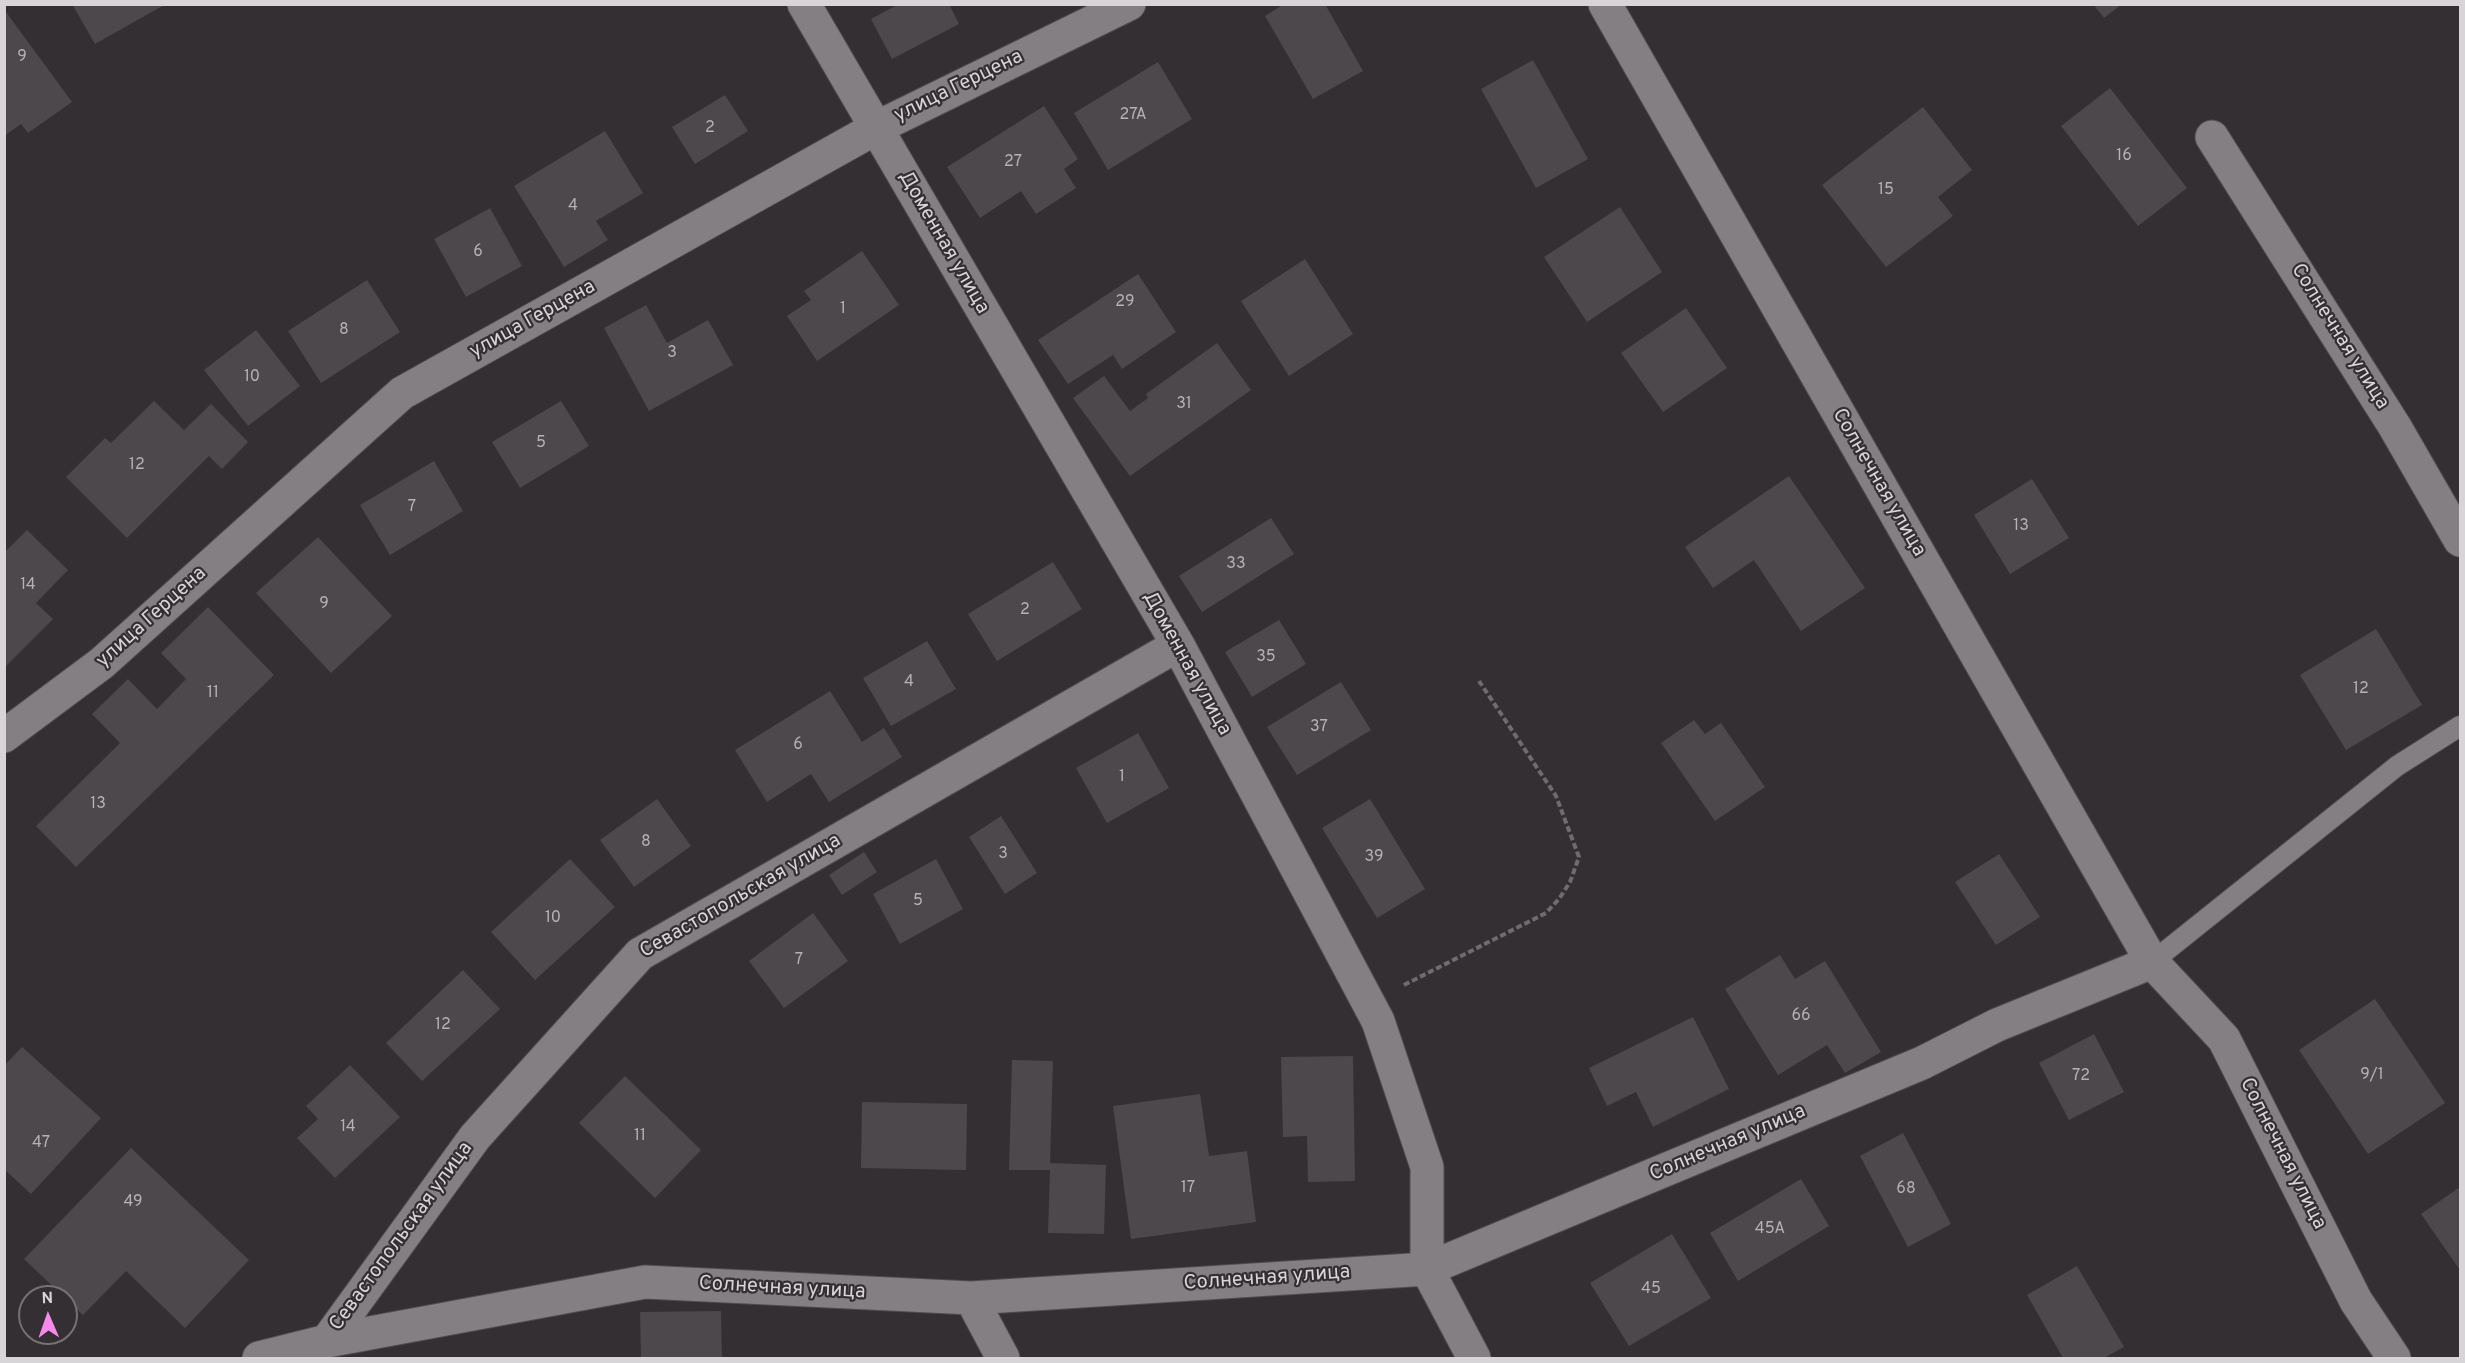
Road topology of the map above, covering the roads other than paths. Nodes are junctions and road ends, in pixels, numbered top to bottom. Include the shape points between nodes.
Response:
1 (804, 4) edge
2 (1129, 4) edge
3 (1605, 4) edge
4 (876, 128) junction
5 (2212, 137) dead end
6 (2460, 540) edge
7 (1178, 645) junction
8 (2460, 726) edge
9 (4, 736) edge
10 (2152, 962) junction
11 (1427, 1269) junction
12 (971, 1298) junction
13 (327, 1341) junction
14 (259, 1359) edge
15 (1004, 1359) edge
16 (1474, 1359) edge
17 (2394, 1359) edge

1 - 4 street, Доменная улица
2 - 4 street, улица Герцена
3 - 10 street, Солнечная улица
4 - 7 street, Доменная улица
4 - 9 street, улица Герцена via 402,393 102,663
5 - 6 street, Солнечная улица via 2396,427
7 - 11 street, Доменная улица via 1378,1021 1427,1167
7 - 13 street, Севастопольская улица via 640,954 475,1137
8 - 10 lane via 2397,766
10 - 11 street, Солнечная улица via 1997,1025 1911,1068
10 - 17 street, Солнечная улица via 2224,1039 2356,1301
11 - 12 street, Солнечная улица
11 - 16 street, Доменная улица
12 - 13 street, Солнечная улица via 645,1282
12 - 15 street
13 - 14 street, Севастопольская улица

